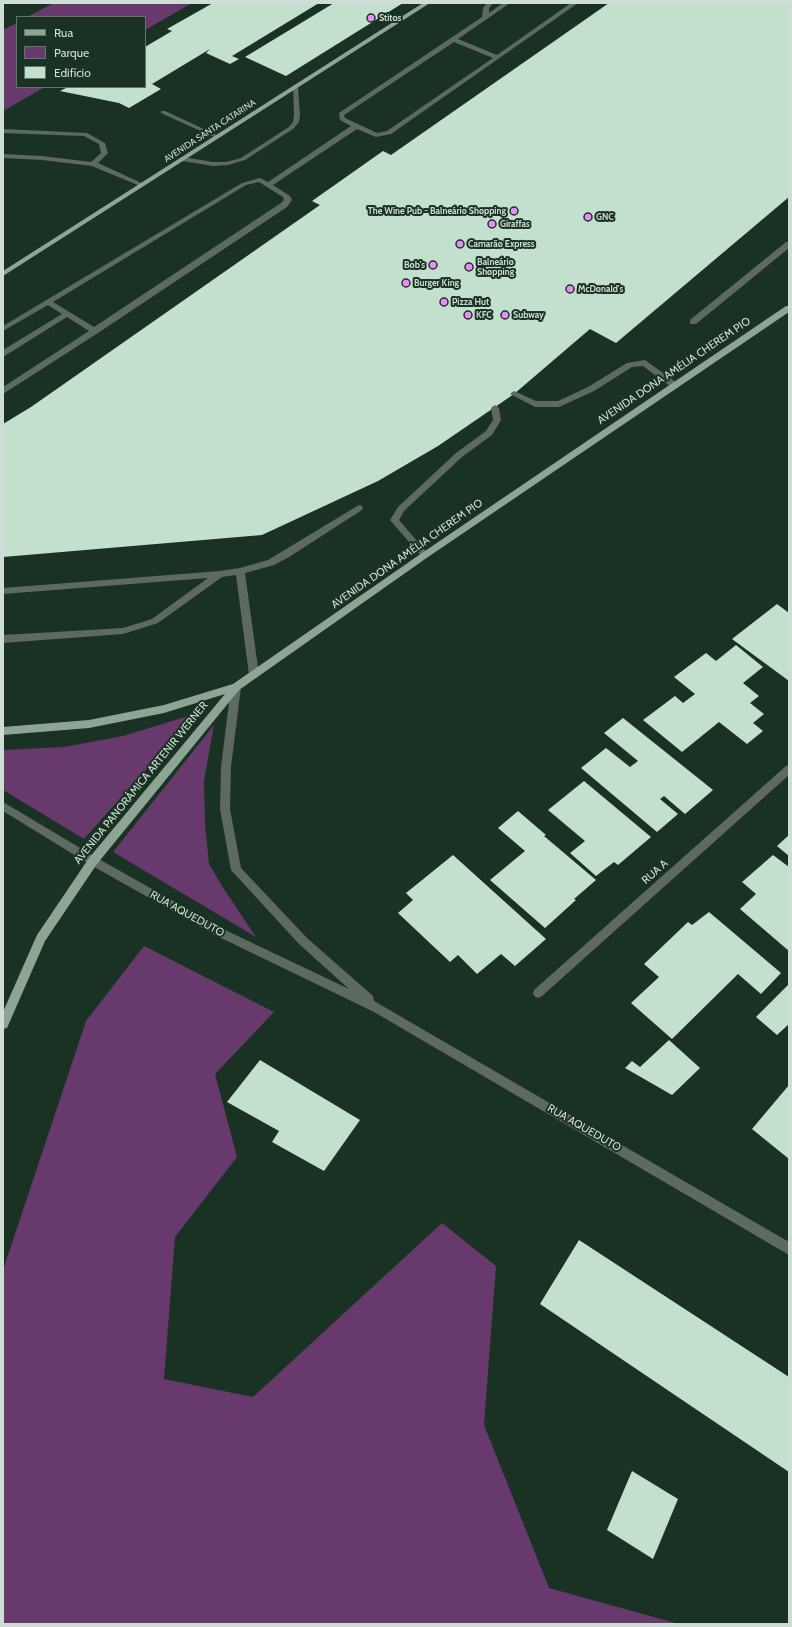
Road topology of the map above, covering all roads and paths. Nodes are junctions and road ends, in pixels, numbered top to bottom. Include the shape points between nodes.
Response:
1 (427, 3) edge
2 (490, 3) edge
3 (507, 3) edge
4 (575, 3) edge
5 (484, 17) junction
6 (453, 38) junction
7 (497, 57) junction
8 (295, 87) junction
9 (162, 112) dead end
10 (356, 126) junction
11 (3, 131) edge
12 (218, 136) junction
13 (3, 156) edge
14 (182, 159) junction
15 (93, 164) junction
16 (142, 185) junction
17 (270, 185) junction
18 (789, 244) edge
19 (3, 274) edge
20 (49, 303) junction
21 (789, 308) edge
22 (67, 314) junction
23 (694, 322) dead end
24 (3, 330) edge
25 (95, 331) junction
26 (3, 354) edge
27 (674, 385) junction
28 (3, 391) edge
29 (514, 394) dead end
30 (495, 408) dead end
31 (359, 508) dead end
32 (425, 554) junction
33 (240, 571) junction
34 (220, 574) junction
35 (3, 592) edge
36 (3, 639) edge
37 (254, 675) junction
38 (236, 687) junction
39 (3, 731) edge
40 (789, 769) edge
41 (3, 806) edge
42 (93, 861) junction
43 (538, 993) dead end
44 (378, 1008) junction
45 (3, 1024) edge
46 (789, 1249) edge

1 - 8 main road, AVENIDA SANTA CATARINA
2 - 5 street
3 - 5 street
4 - 7 street
5 - 6 street
6 - 7 street
6 - 10 street via 341,114 342,119
7 - 10 street via 389,133 376,135
8 - 12 main road, AVENIDA SANTA CATARINA
8 - 14 street via 297,115 296,122 291,128 242,159 226,164
9 - 12 street
10 - 17 street
11 - 15 street via 84,134 102,143 105,153
12 - 14 main road, AVENIDA SANTA CATARINA
13 - 15 street
14 - 16 main road, AVENIDA SANTA CATARINA
15 - 16 street
16 - 19 main road, AVENIDA SANTA CATARINA
17 - 20 street via 260,180 244,184
17 - 25 street via 286,196 288,200 284,205
18 - 23 street
20 - 22 street
20 - 24 street
21 - 27 main road, AVENIDA DONA AMÉLIA CHEREM PIO
22 - 25 street
22 - 26 street
25 - 28 street
27 - 29 street via 645,364 630,365 591,389 559,404 535,404
27 - 32 main road, AVENIDA DONA AMÉLIA CHEREM PIO
30 - 32 street via 497,420 490,433 459,455 401,509 394,520
31 - 33 street via 271,563
32 - 37 main road, AVENIDA DONA AMÉLIA CHEREM PIO
33 - 34 street
33 - 37 street
34 - 35 street
34 - 36 street via 155,621 123,631
37 - 38 main road, AVENIDA DONA AMÉLIA CHEREM PIO
38 - 39 main road, AVENIDA DONA AMÉLIA CHEREM PIO via 164,709 89,724
38 - 42 main road, AVENIDA PANORÂMICA ARTENIR WERNER
38 - 44 street, RUA AQUEDUTO via 226,766 225,809 236,870 303,942
40 - 43 street, RUA A
41 - 42 street, RUA AQUEDUTO
42 - 44 street, RUA AQUEDUTO via 219,932
42 - 45 main road, AVENIDA PANORÂMICA ARTENIR WERNER via 41,938
44 - 46 street, RUA AQUEDUTO

